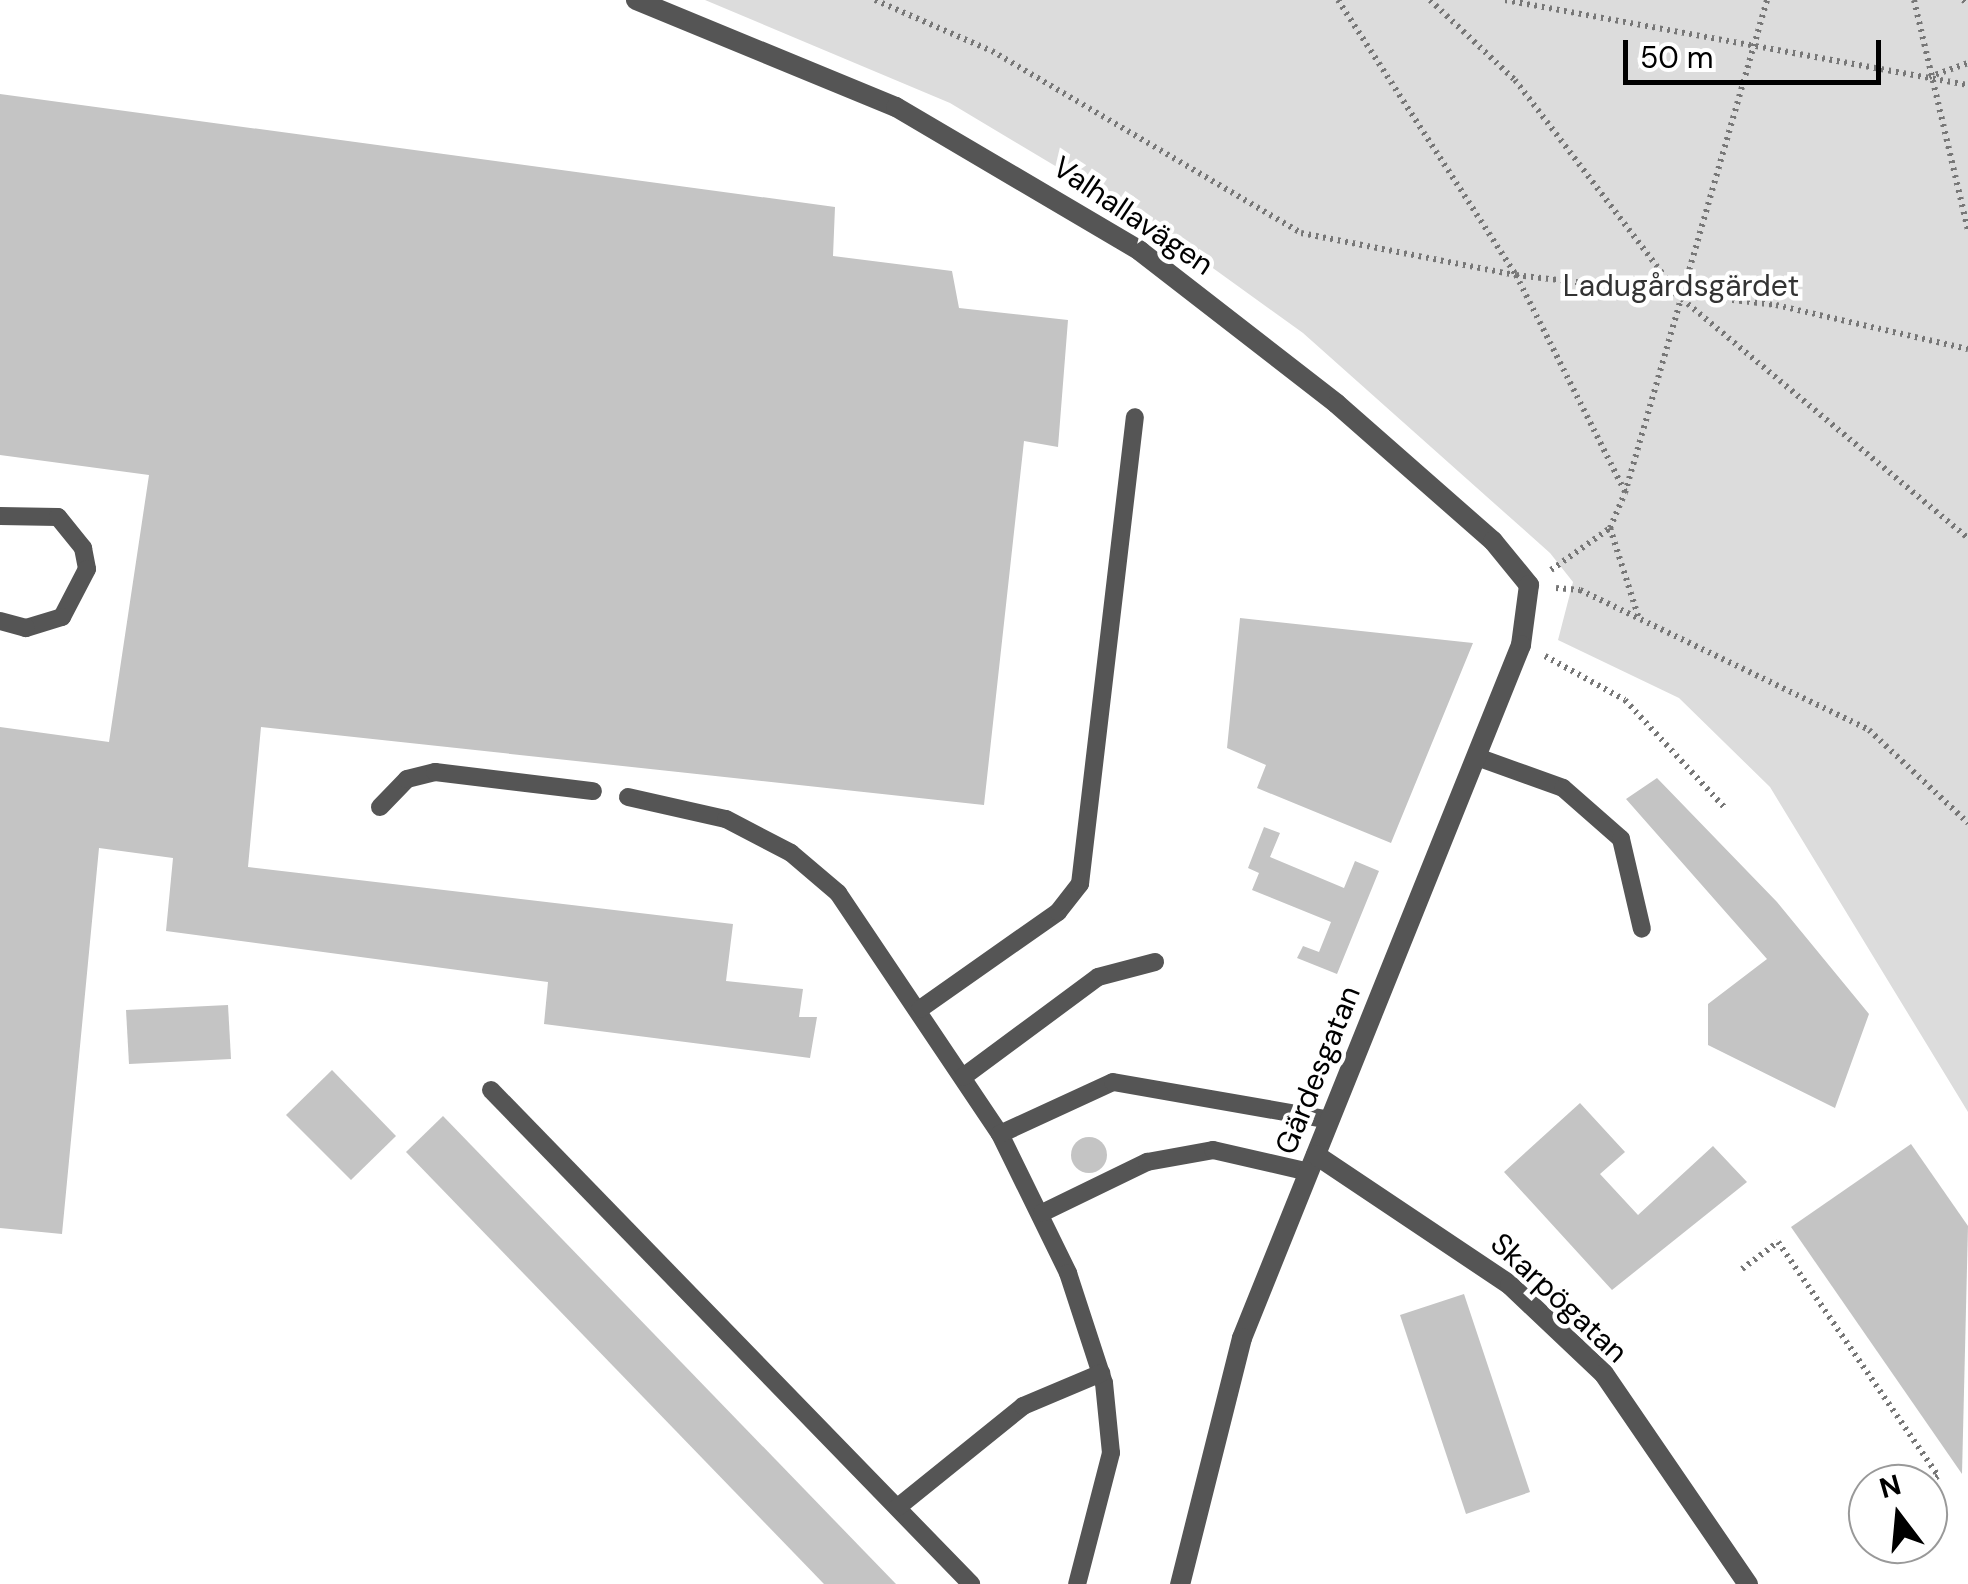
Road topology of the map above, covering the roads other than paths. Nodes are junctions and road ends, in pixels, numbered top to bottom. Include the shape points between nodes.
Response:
1 (636, 0) edge
2 (1135, 417) dead end
3 (0, 516) edge
4 (1530, 585) joint
5 (0, 621) edge
6 (1477, 757) junction
7 (593, 791) dead end
8 (628, 797) dead end
9 (380, 807) dead end
10 (1642, 930) dead end
11 (1155, 962) dead end
12 (920, 1009) junction
13 (963, 1077) junction
14 (491, 1090) dead end
15 (1330, 1120) junction
16 (1000, 1134) junction
17 (1312, 1164) junction
18 (1042, 1213) junction
19 (1102, 1373) junction
20 (898, 1506) junction
21 (971, 1584) edge
22 (1078, 1584) edge
23 (1180, 1584) edge
24 (1748, 1584) edge

1 - 4 street, Valhallavägen via 896,107 1140,251 1337,404 1494,541
2 - 12 lane via 1080,884 1058,912
3 - 5 lane via 58,518 83,548 87,569 62,617 26,628
4 - 6 street, Gärdesgatan via 1521,645
6 - 10 lane via 1562,788 1621,839
6 - 15 street, Gärdesgatan
7 - 9 lane via 435,772 407,779
8 - 12 lane via 726,819 792,853 838,894
11 - 13 lane via 1098,977
12 - 13 lane
13 - 16 lane
14 - 20 lane
15 - 16 lane via 1113,1082
15 - 17 street, Gärdesgatan
16 - 18 lane
17 - 18 lane via 1213,1150 1147,1162
17 - 23 street, Gärdesgatan via 1212,1432
17 - 24 street, Skarpögatan via 1394,1200 1510,1285 1604,1374
18 - 19 lane
19 - 20 lane via 1023,1406
19 - 22 lane via 1110,1453
20 - 21 lane

